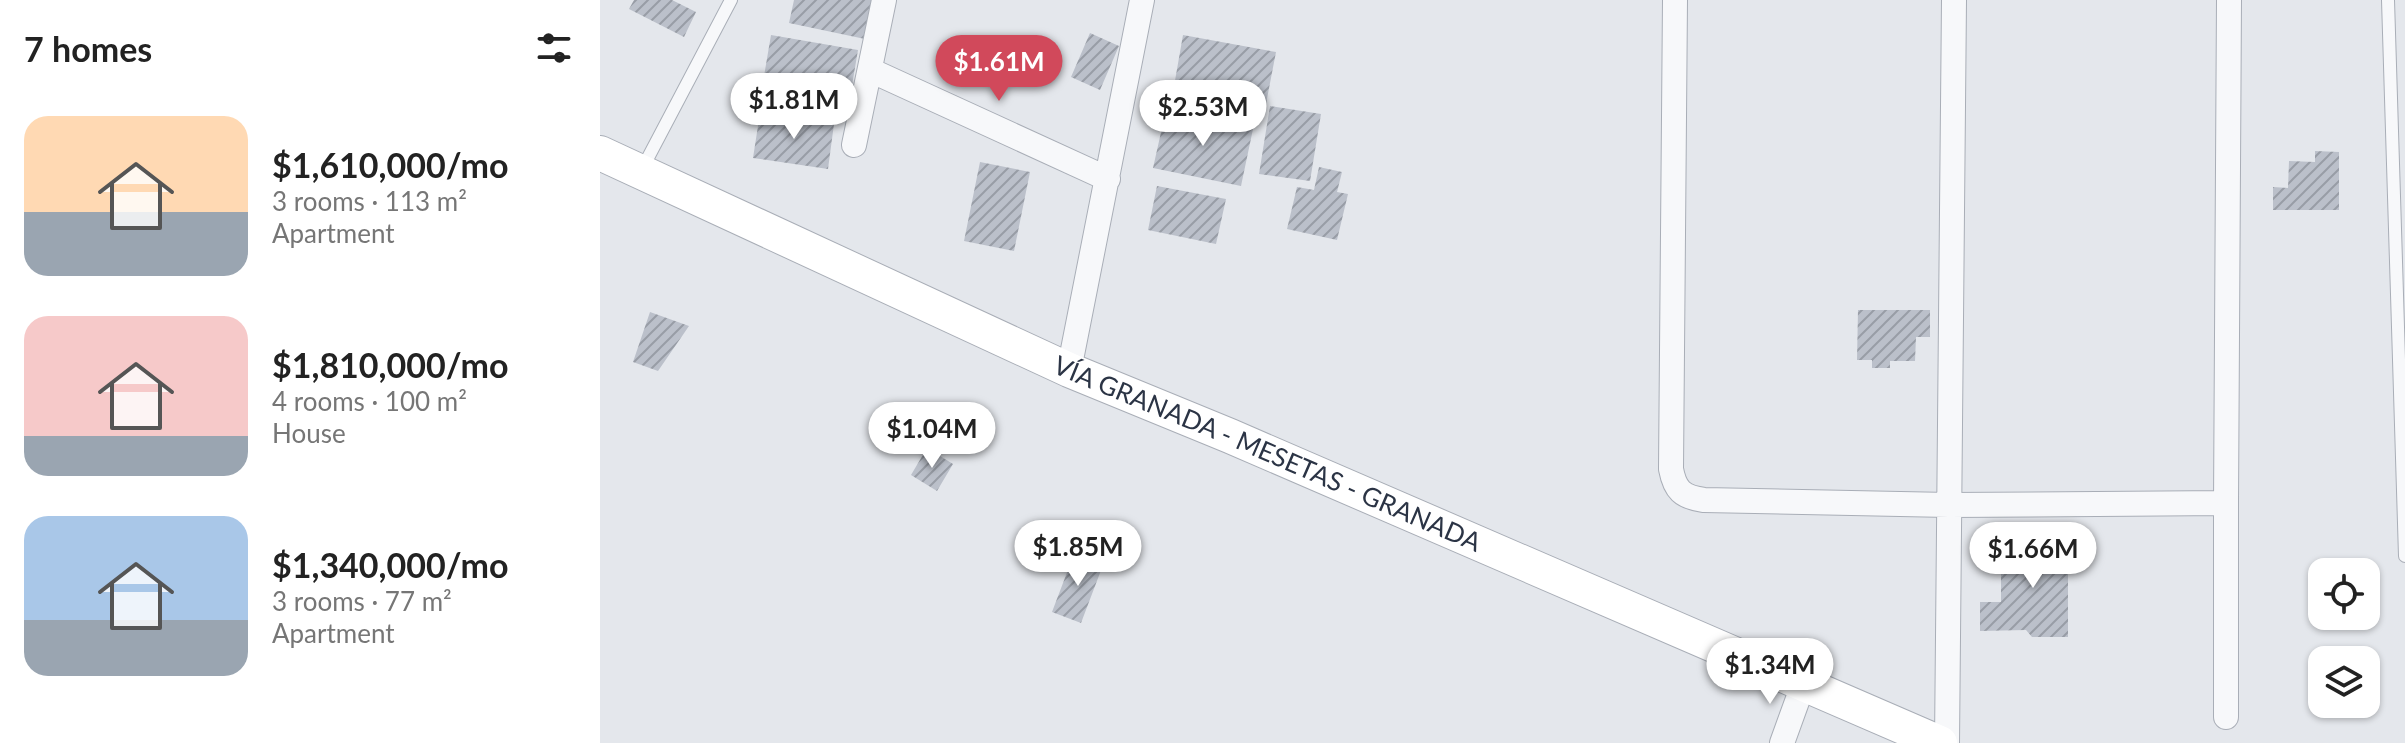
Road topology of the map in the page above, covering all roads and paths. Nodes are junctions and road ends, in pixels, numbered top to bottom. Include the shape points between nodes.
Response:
1 (731, 0) edge
2 (884, 0) edge
3 (1142, 0) edge
4 (1675, 0) edge
5 (1954, 0) edge
6 (2229, 0) edge
7 (2388, 0) edge
8 (870, 70) junction
9 (854, 145) dead end
10 (600, 153) edge
11 (641, 171) junction
12 (1108, 179) junction
13 (1069, 370) junction
14 (2226, 503) junction
15 (1949, 505) junction
16 (2405, 556) edge
17 (1803, 685) junction
18 (2226, 717) dead end
19 (1782, 743) edge
20 (1940, 743) edge
21 (1947, 743) edge

1 - 11 lane
2 - 8 street
3 - 12 street
4 - 15 street via 1675,487 1687,498 1704,500
5 - 15 street
6 - 14 street
7 - 16 lane
8 - 9 street
8 - 12 street
10 - 11 main road, VÍA GRANADA - MESETAS - GRANADA
11 - 13 main road, VÍA GRANADA - MESETAS - GRANADA
12 - 13 street
13 - 17 main road, VÍA GRANADA - MESETAS - GRANADA
14 - 15 street
14 - 18 street
15 - 21 street
17 - 19 street
17 - 20 main road, VÍA GRANADA - MESETAS - GRANADA

